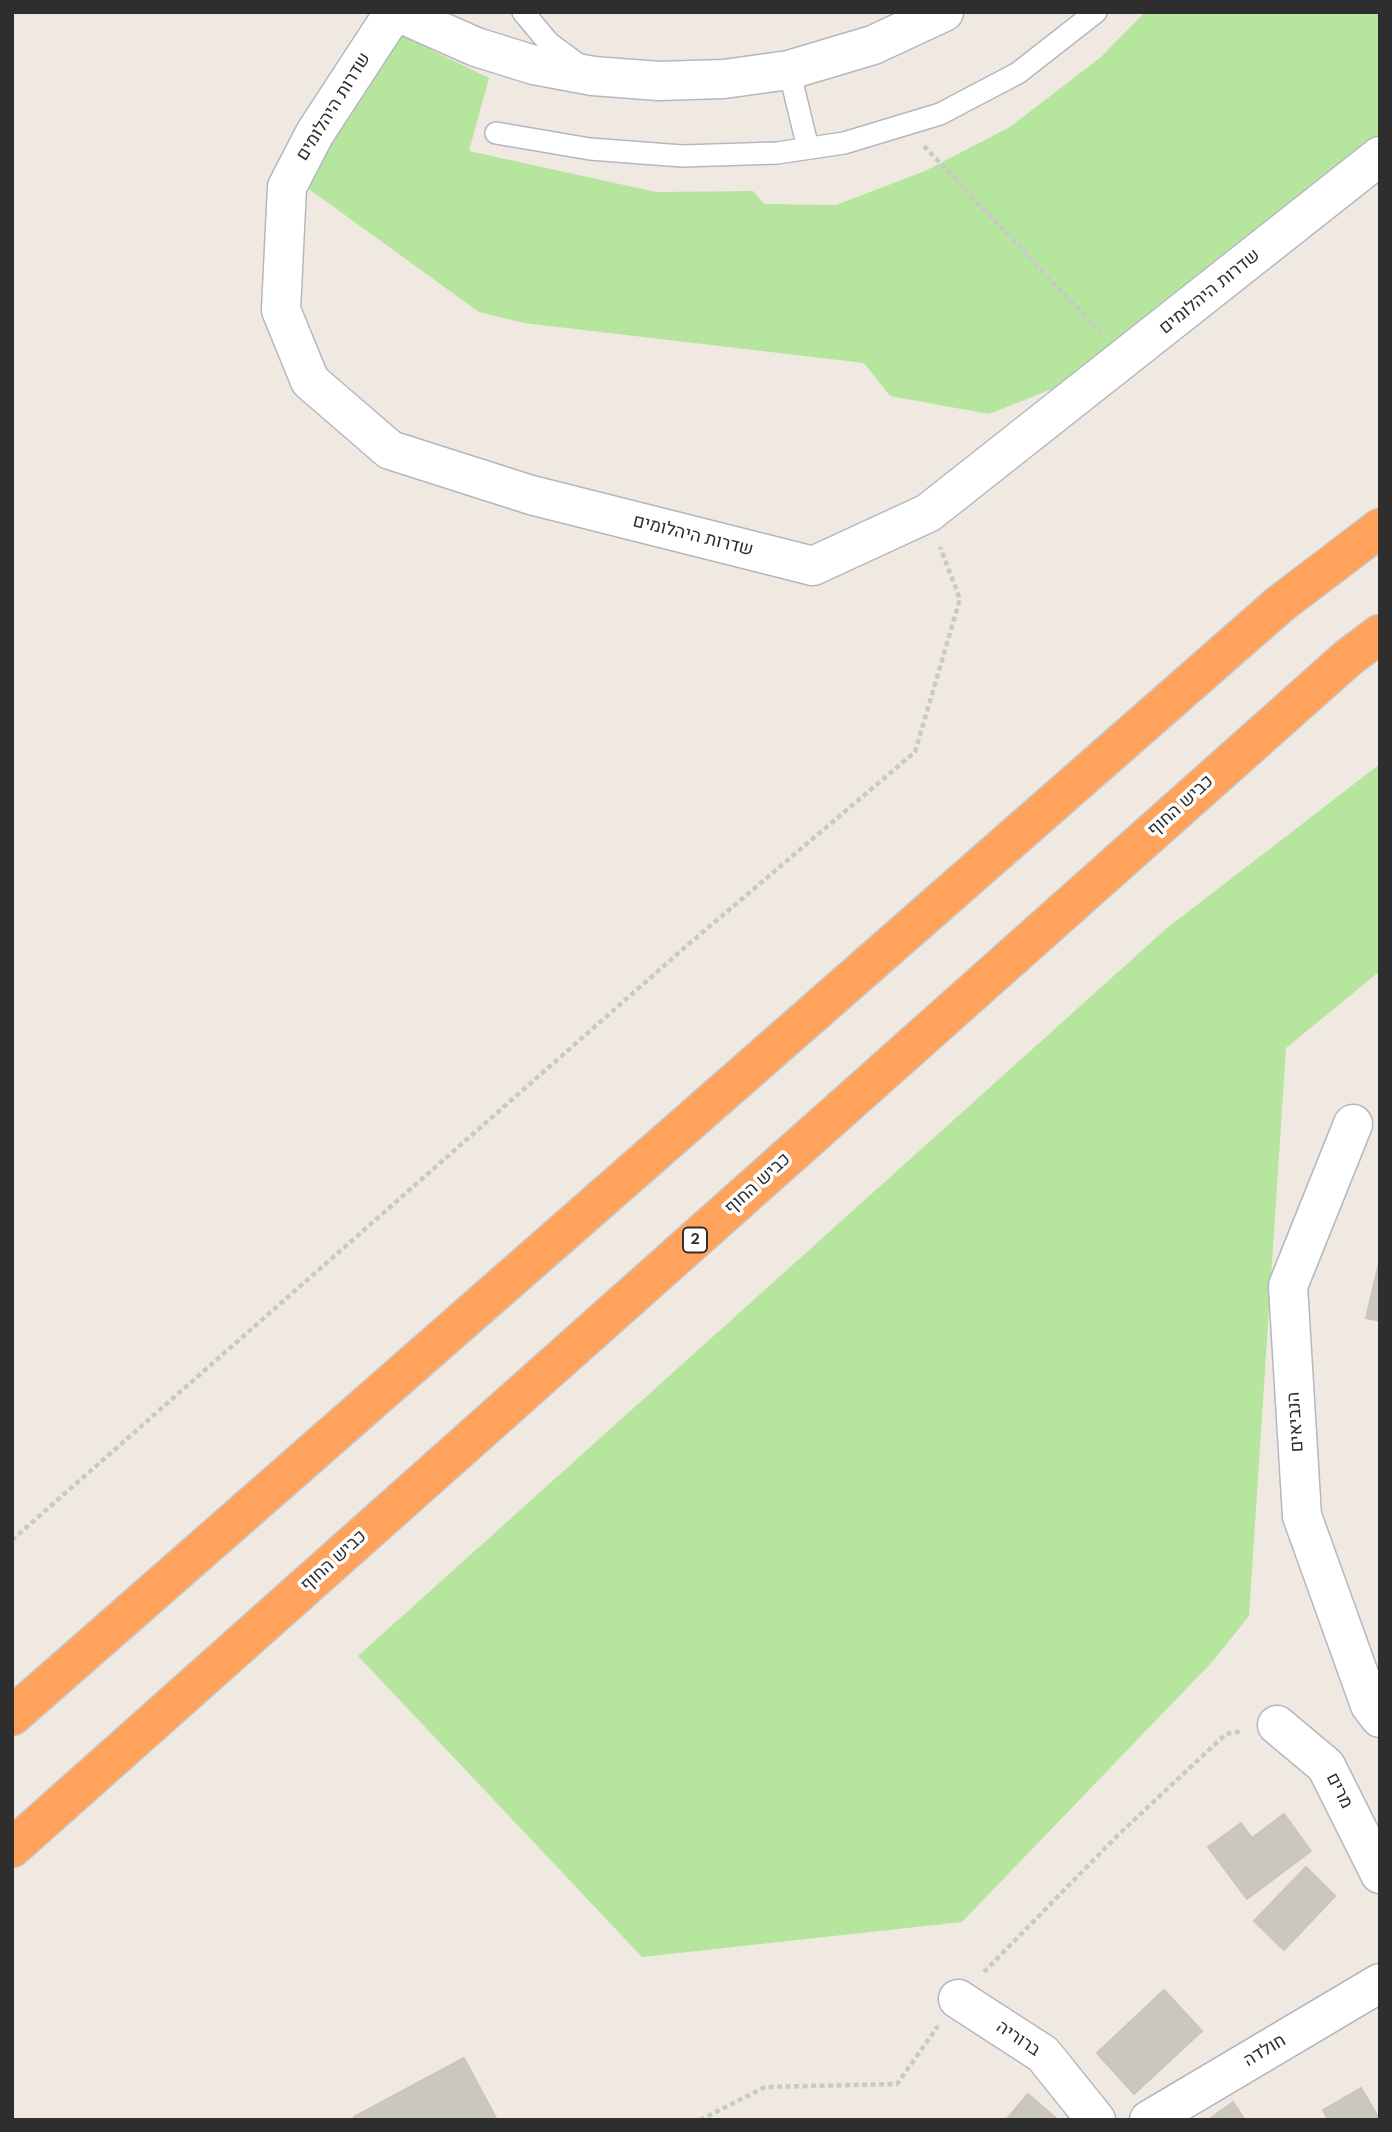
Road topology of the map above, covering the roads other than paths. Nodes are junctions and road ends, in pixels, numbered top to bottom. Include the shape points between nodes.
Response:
1 (395, 12) edge
2 (523, 12) edge
3 (944, 12) edge
4 (1096, 12) edge
5 (789, 70) junction
6 (593, 76) junction
7 (496, 132) dead end
8 (808, 148) junction
9 (1380, 156) edge
10 (1380, 528) edge
11 (1380, 634) edge
12 (1353, 1124) dead end
13 (12, 1716) edge
14 (1380, 1718) edge
15 (1277, 1724) road end
16 (12, 1848) edge
17 (1380, 1874) edge
18 (1380, 1983) edge
19 (958, 1999) road end
20 (1096, 2120) edge
21 (1149, 2120) edge

1 - 6 street via 476,47 534,65
1 - 9 street, שדרות היהלומים via 315,133 287,187 281,310 310,382 390,450 531,495 813,566 928,513
2 - 6 lane via 549,43
3 - 5 street via 873,45
4 - 8 lane via 1018,74 940,114 844,143
5 - 6 street via 672,81
5 - 8 lane
7 - 8 lane via 590,149 682,156
10 - 13 highway via 1269,613
11 - 16 highway, כביש החוף / 2
12 - 14 street, הנביאים via 1288,1286 1302,1516 1370,1705
15 - 17 street, מרים via 1326,1766
18 - 21 street, חולדה
19 - 20 street, ברוריה via 1042,2054

